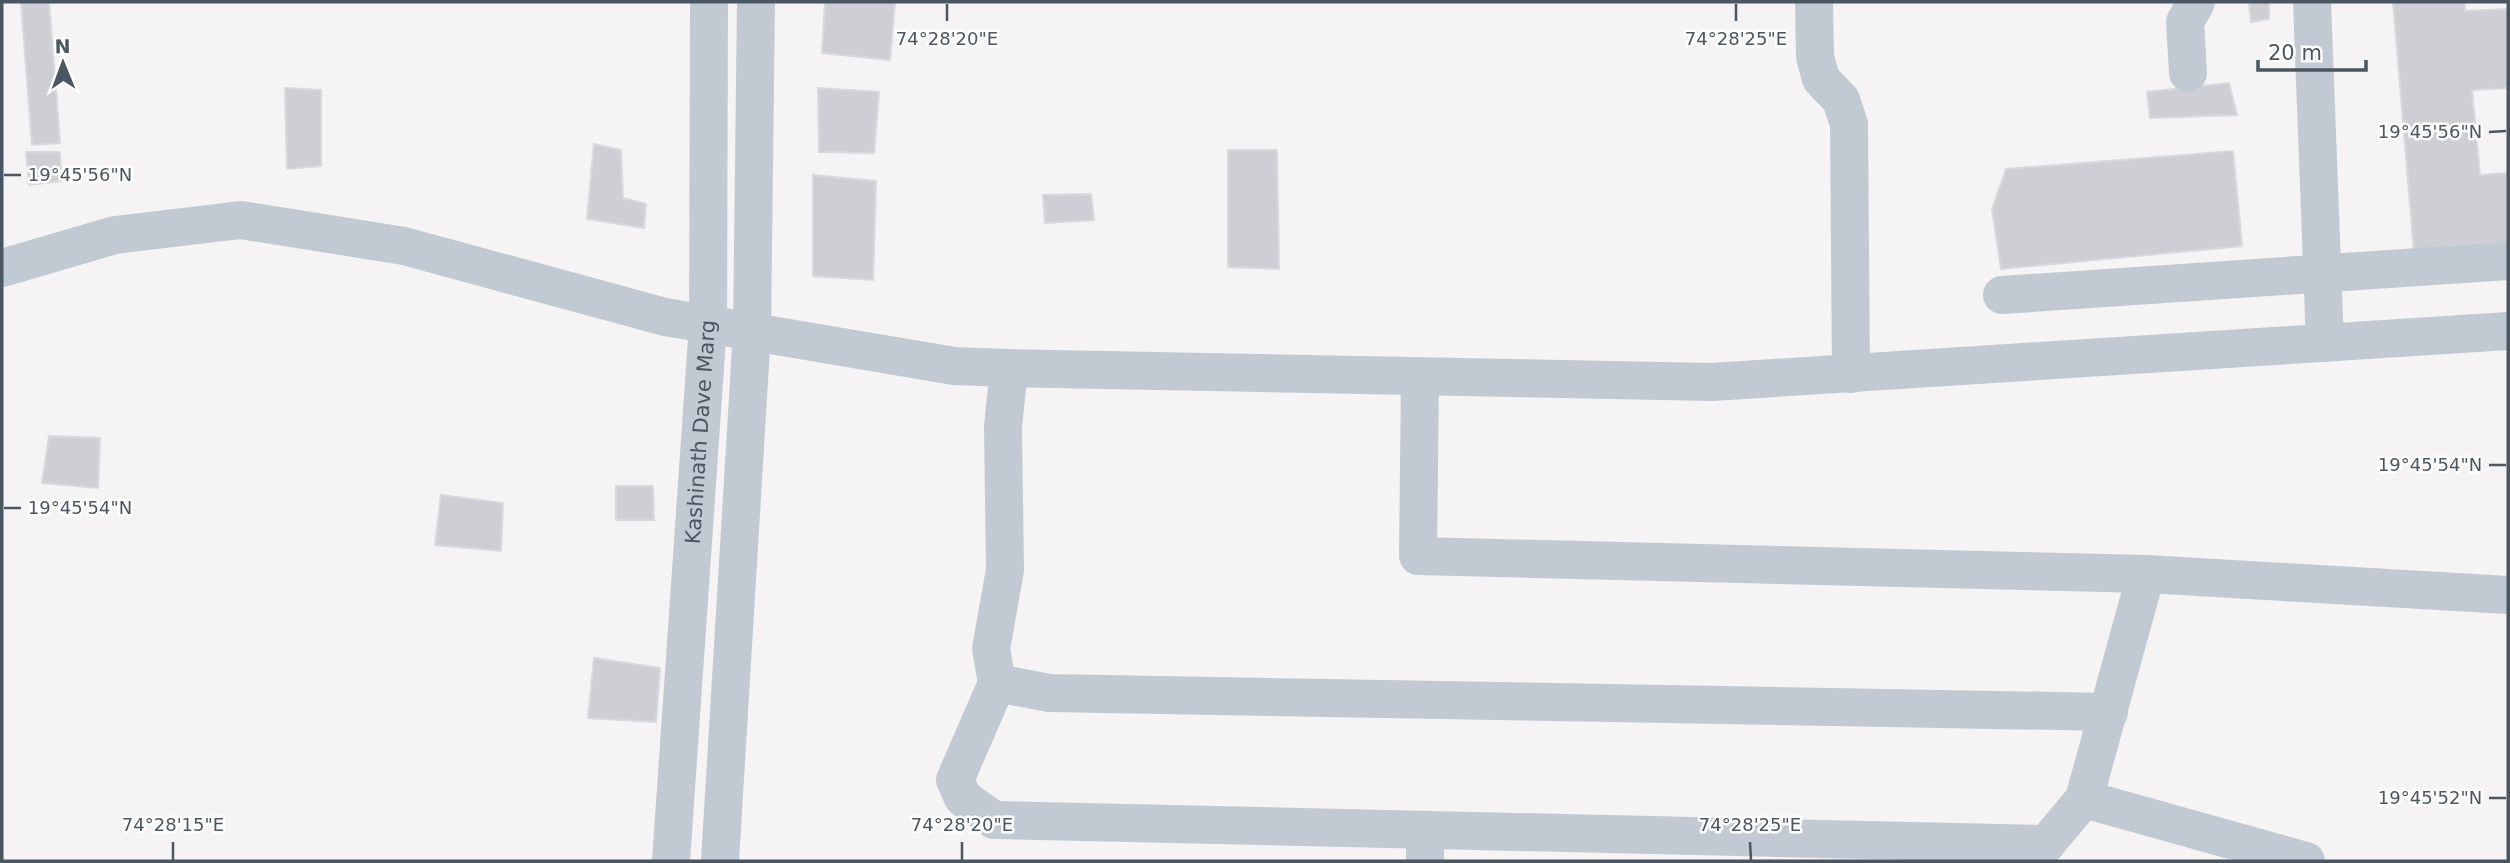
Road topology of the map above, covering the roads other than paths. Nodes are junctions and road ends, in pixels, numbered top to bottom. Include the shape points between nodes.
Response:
1 (709, 2) edge
2 (756, 2) edge
3 (1814, 2) edge
4 (2196, 2) edge
5 (2312, 2) edge
6 (2188, 73) dead end
7 (2508, 261) edge
8 (2, 268) edge
9 (2322, 274) junction
10 (2002, 295) dead end
11 (708, 324) junction
12 (752, 331) junction
13 (2508, 331) edge
14 (2325, 343) junction
15 (1009, 368) junction
16 (1850, 373) junction
17 (1420, 376) junction
18 (2146, 574) junction
19 (2508, 596) edge
20 (998, 684) junction
21 (2109, 712) junction
22 (2084, 799) junction
23 (1425, 845) edge
24 (2033, 853) edge
25 (671, 861) edge
26 (720, 861) edge
27 (2306, 861) edge

1 - 11 street, Kashinath Dave Marg
2 - 12 street
3 - 16 street via 1815,57 1821,79 1841,100 1849,124
4 - 6 street via 2185,22
5 - 9 street
7 - 9 street
8 - 11 street via 115,235 241,220 404,246 665,317
9 - 10 street
9 - 14 street
11 - 12 street
11 - 25 street, Kashinath Dave Marg
12 - 15 street via 954,366
12 - 26 street
13 - 14 street
14 - 16 street
15 - 17 street
15 - 20 street via 1003,427 1005,570 991,649
16 - 17 street via 1712,382
17 - 18 street via 1418,556
18 - 19 street
18 - 21 street
20 - 21 street via 1049,693
20 - 23 street via 955,780 963,798 994,820
21 - 22 street
22 - 24 street
22 - 27 street
23 - 24 street

